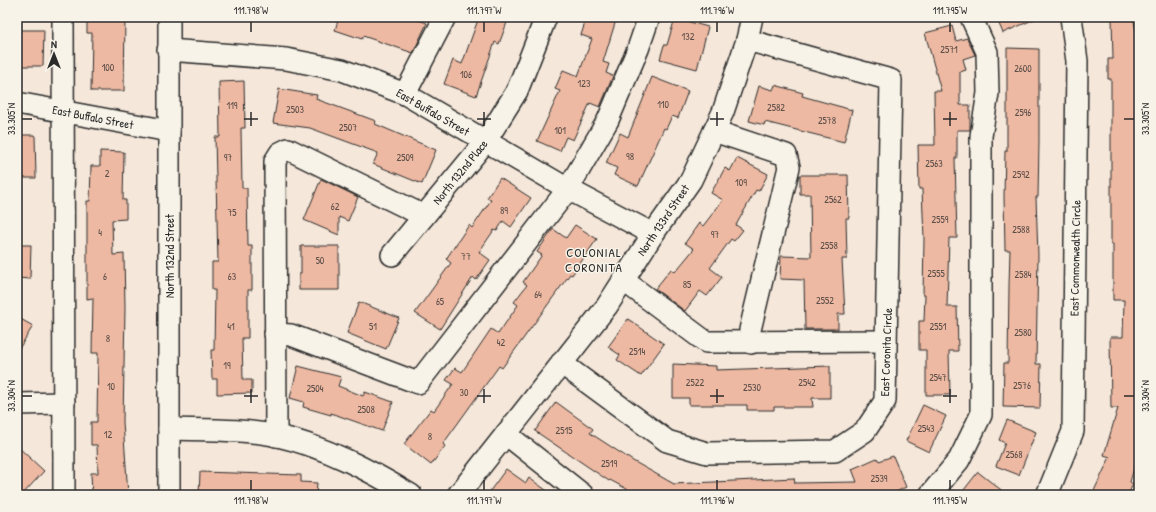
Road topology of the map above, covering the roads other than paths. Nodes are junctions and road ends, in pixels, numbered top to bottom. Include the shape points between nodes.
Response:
1 (63, 17) edge
2 (169, 17) edge
3 (445, 17) edge
4 (546, 17) edge
5 (649, 17) edge
6 (752, 17) edge
7 (971, 17) edge
8 (1071, 17) edge
9 (747, 40) junction
10 (168, 50) junction
11 (405, 94) junction
12 (17, 103) edge
13 (63, 112) junction
14 (169, 131) junction
15 (714, 132) junction
16 (485, 142) junction
17 (568, 189) junction
18 (424, 216) junction
19 (653, 234) junction
20 (392, 255) dead end
21 (623, 280) junction
22 (275, 334) junction
23 (886, 341) junction
24 (751, 343) junction
25 (561, 363) junction
26 (17, 404) edge
27 (64, 404) junction
28 (169, 429) junction
29 (506, 434) junction
30 (276, 436) junction
31 (64, 495) edge
32 (169, 495) edge
33 (411, 495) edge
34 (458, 495) edge
35 (583, 495) edge
36 (930, 495) edge
37 (1047, 495) edge

1 - 13 street
2 - 10 street, North 132nd Street
3 - 11 street
4 - 16 street, North 132nd Place via 518,91
5 - 17 street via 608,120
6 - 9 street, North 133rd Street
7 - 36 street via 987,52 988,93 981,136 981,415 959,460
8 - 37 street, East Commonwealth Circle via 1077,61 1073,431
9 - 15 street, North 133rd Street
9 - 23 street, East Coronita Circle via 891,80
10 - 11 street, East Buffalo Street via 286,59 342,70
10 - 14 street, North 132nd Street
11 - 16 street, East Buffalo Street
12 - 13 street, East Buffalo Street
13 - 14 street, East Buffalo Street
13 - 27 street
14 - 28 street, North 132nd Street
15 - 19 street, North 133rd Street via 691,180
15 - 24 street via 786,155 789,167 750,330
16 - 17 street, East Buffalo Street
16 - 18 street, North 132nd Place
17 - 19 street, East Buffalo Street
17 - 22 street via 418,383 291,335
18 - 20 street, North 132nd Place
18 - 22 street via 288,150 280,153 275,161
19 - 21 street, North 133rd Street
21 - 24 street via 706,342
21 - 25 street, North 133rd Street via 607,306
22 - 30 street
23 - 24 street
23 - 25 street, East Coronita Circle via 885,401 865,431 835,451 707,453 667,441
25 - 29 street, North 133rd Street
26 - 27 street
27 - 31 street
28 - 30 street via 224,430
28 - 32 street, North 132nd Street
29 - 34 street, North 133rd Street
29 - 35 street
30 - 33 street via 308,445 371,471

